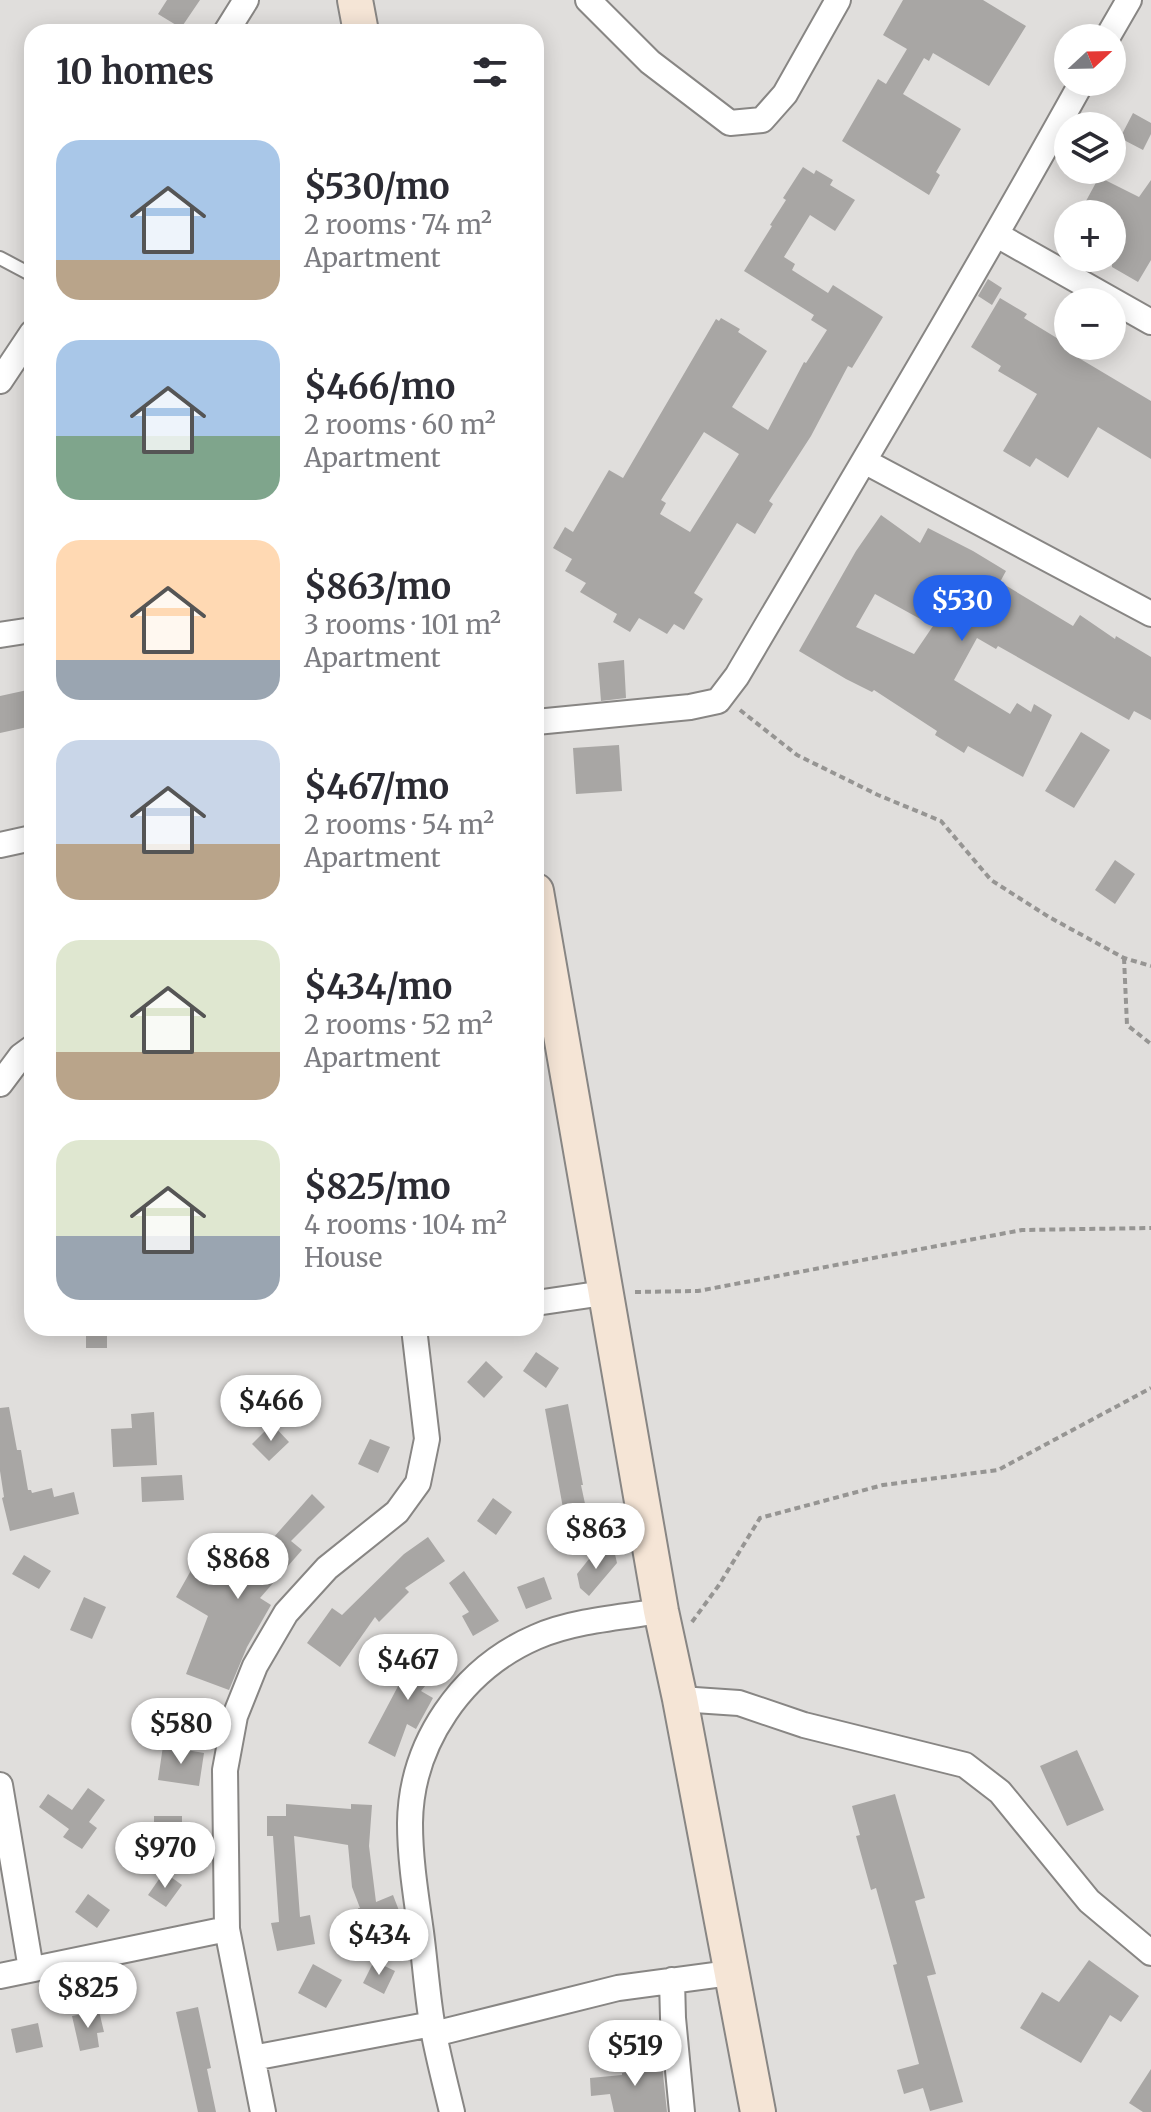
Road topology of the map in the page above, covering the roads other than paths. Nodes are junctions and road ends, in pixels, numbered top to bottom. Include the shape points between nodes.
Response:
1 (246, 0) edge
2 (355, 0) edge
3 (588, 0) edge
4 (838, 0) edge
5 (1099, 0) edge
6 (1125, 6) edge
7 (231, 24) edge
8 (360, 24) edge
9 (1115, 24) edge
10 (1074, 96) edge
11 (997, 235) junction
12 (0, 258) edge
13 (24, 271) edge
14 (1151, 322) edge
15 (24, 345) edge
16 (0, 381) edge
17 (864, 461) junction
18 (1151, 614) edge
19 (24, 631) edge
20 (0, 635) edge
21 (544, 721) edge
22 (24, 840) edge
23 (0, 845) edge
24 (544, 938) edge
25 (24, 1054) edge
26 (0, 1084) edge
27 (604, 1293) junction
28 (544, 1302) edge
29 (415, 1336) edge
30 (661, 1611) junction
31 (680, 1699) junction
32 (0, 1785) edge
33 (227, 1929) junction
34 (1151, 1953) edge
35 (31, 1969) junction
36 (730, 1973) junction
37 (0, 1976) edge
38 (672, 1980) junction
39 (433, 2029) junction
40 (253, 2058) junction
41 (263, 2112) edge
42 (452, 2112) edge
43 (682, 2112) edge
44 (758, 2112) edge

1 - 7 street
2 - 8 street
3 - 4 street via 650,62 730,123 762,120 785,94
5 - 6 street
6 - 9 street
10 - 11 street
11 - 14 street
11 - 17 street
12 - 13 lane
15 - 16 street
17 - 18 street
17 - 21 street via 718,701
19 - 20 street
22 - 23 street
24 - 27 street
25 - 26 street
27 - 28 street
27 - 30 street
29 - 33 street via 427,1439 418,1483 397,1512 327,1568 286,1613 255,1666 235,1716 225,1770
30 - 31 street
30 - 39 street via 537,1636 496,1659 457,1695 437,1724 416,1774 410,1822
31 - 34 street via 739,1703 804,1725 965,1765 1000,1792 1089,1901
31 - 36 street
32 - 35 street
33 - 35 street
33 - 40 street
35 - 37 street
36 - 38 street
36 - 44 street
38 - 39 street
38 - 43 street
39 - 40 street
39 - 42 street
40 - 41 street

